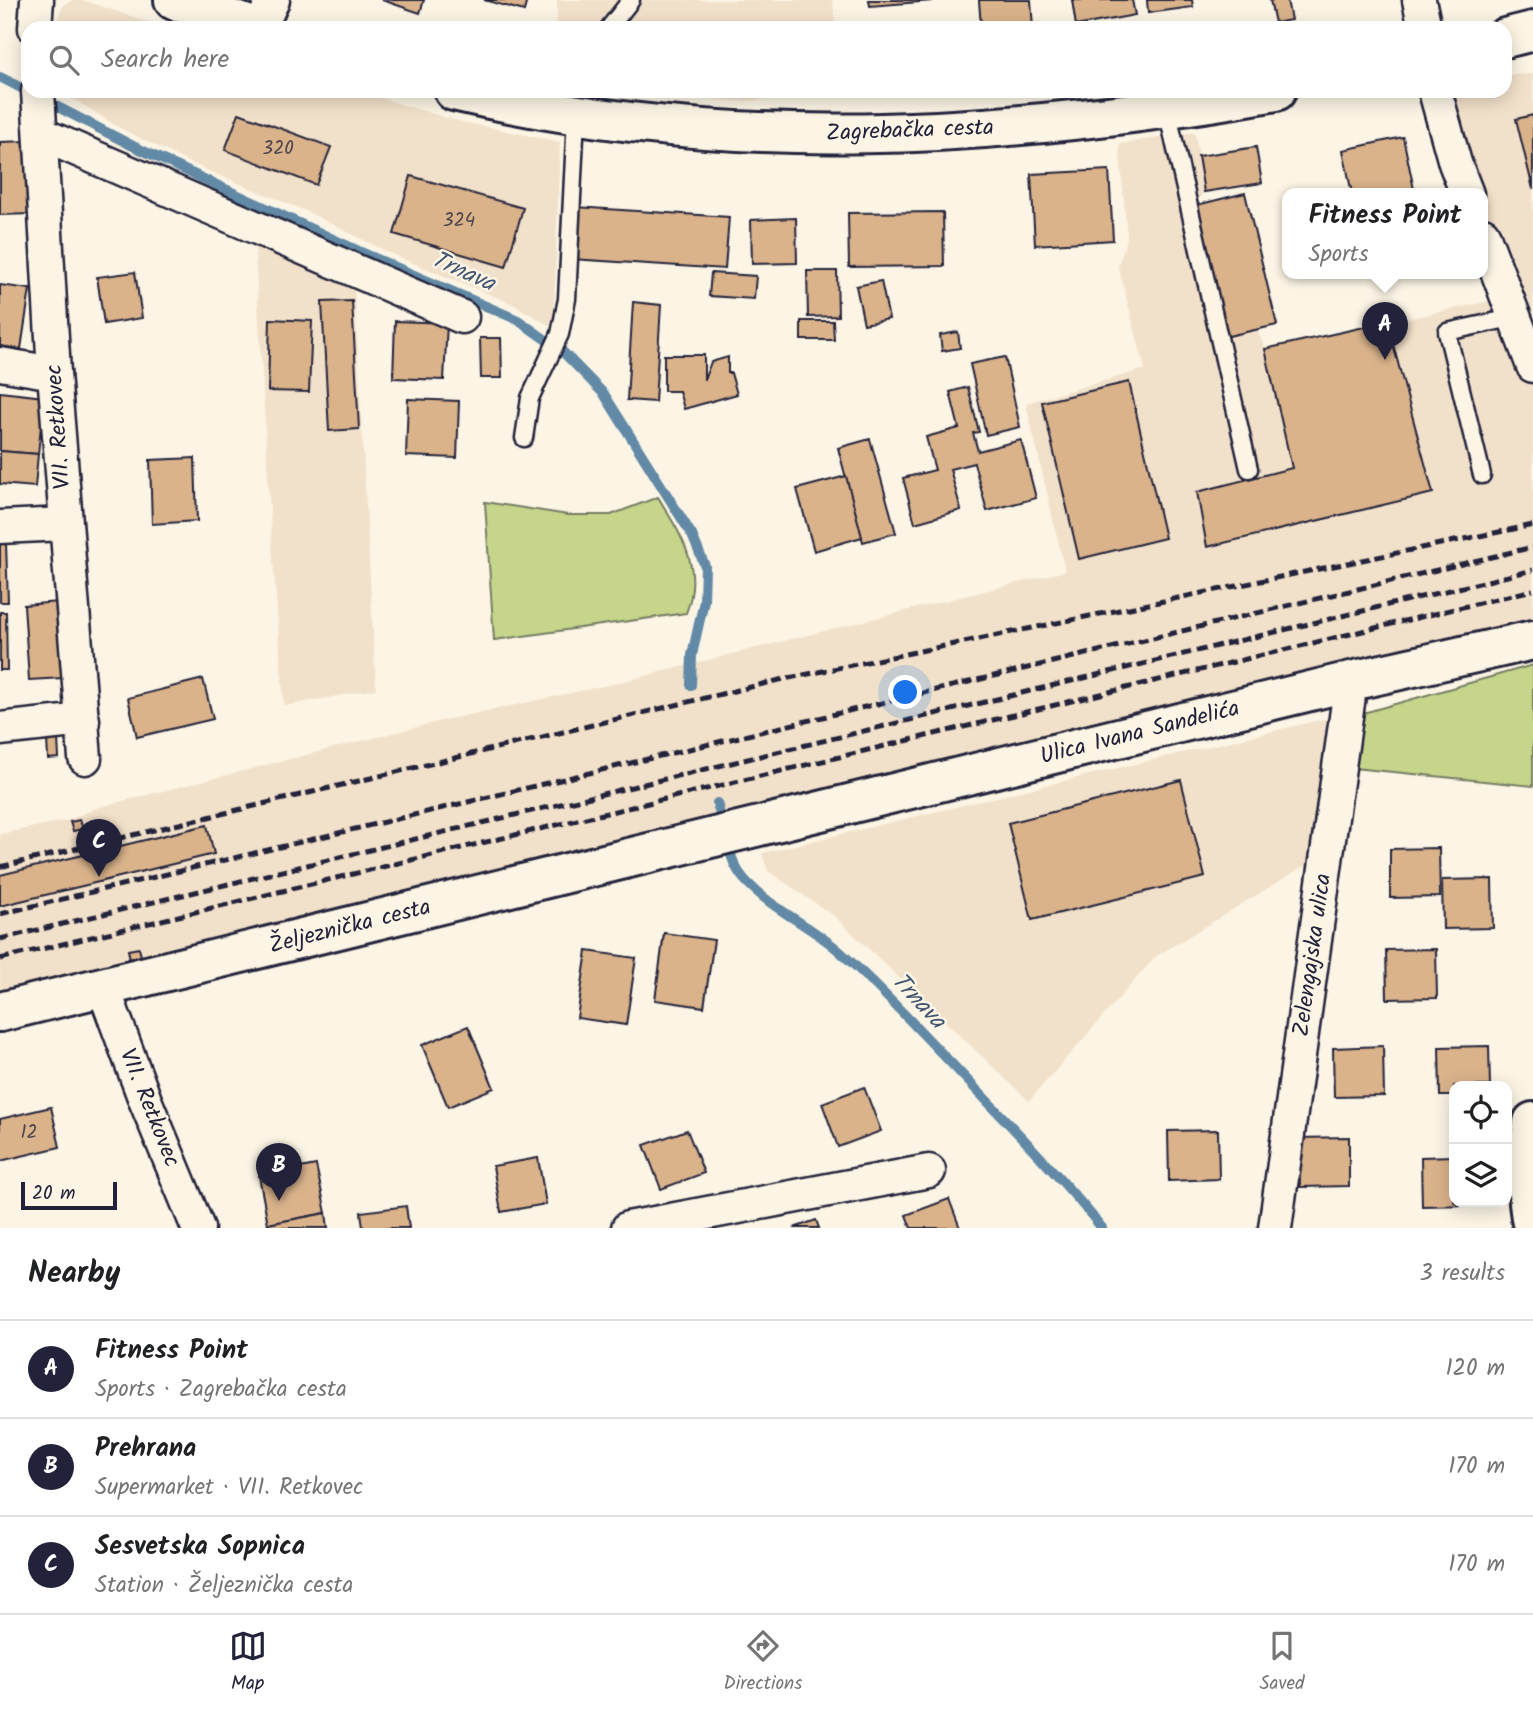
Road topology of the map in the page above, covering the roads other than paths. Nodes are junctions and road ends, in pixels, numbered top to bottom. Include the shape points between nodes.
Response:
1 (37, 0) edge
2 (174, 0) edge
3 (273, 0) edge
4 (631, 0) edge
5 (1419, 0) edge
6 (36, 21) edge
7 (237, 21) edge
8 (262, 21) edge
9 (614, 21) edge
10 (1424, 21) edge
11 (1533, 31) edge
12 (1512, 36) edge
13 (493, 98) edge
14 (1236, 98) edge
15 (1437, 98) edge
16 (1167, 110) junction
17 (39, 112) edge
18 (576, 113) junction
19 (1465, 188) edge
20 (1488, 247) edge
21 (462, 317) dead end
22 (1516, 317) junction
23 (0, 365) edge
24 (1533, 366) edge
25 (54, 373) junction
26 (524, 438) dead end
27 (1250, 469) dead end
28 (1482, 475) dead end
29 (65, 524) junction
30 (0, 527) edge
31 (1533, 640) edge
32 (1350, 681) junction
33 (83, 720) junction
34 (0, 729) edge
35 (85, 758) dead end
36 (700, 841) joint
37 (103, 986) junction
38 (0, 1012) edge
39 (1533, 1122) edge
40 (929, 1171) dead end
41 (198, 1228) edge
42 (628, 1228) edge
43 (1275, 1228) edge
44 (1533, 1228) edge

1 - 6 street
2 - 7 street
3 - 8 street
4 - 9 lane
5 - 10 street
11 - 12 street
13 - 18 street, Zagrebačka cesta
14 - 16 street, Zagrebačka cesta
15 - 19 street
16 - 18 street, Zagrebačka cesta via 999,128 829,134 699,130
16 - 27 lane
17 - 21 street, VII. Retkovec
17 - 25 street, VII. Retkovec
18 - 26 lane via 567,299 560,334 530,398
20 - 22 street
22 - 24 street
22 - 28 lane via 1447,332
23 - 25 street
25 - 29 street, VII. Retkovec
29 - 30 street
29 - 33 street, VII. Retkovec
31 - 32 street, Ulica Ivana Sandelića
32 - 36 street, Ulica Ivana Sandelića
32 - 43 street, Zelengajska ulica
33 - 34 street
33 - 35 street, VII. Retkovec
36 - 37 street, Željeznička cesta
37 - 38 street, Željeznička cesta
37 - 41 street, VII. Retkovec
39 - 44 street via 1527,1156 1527,1205
40 - 42 street

